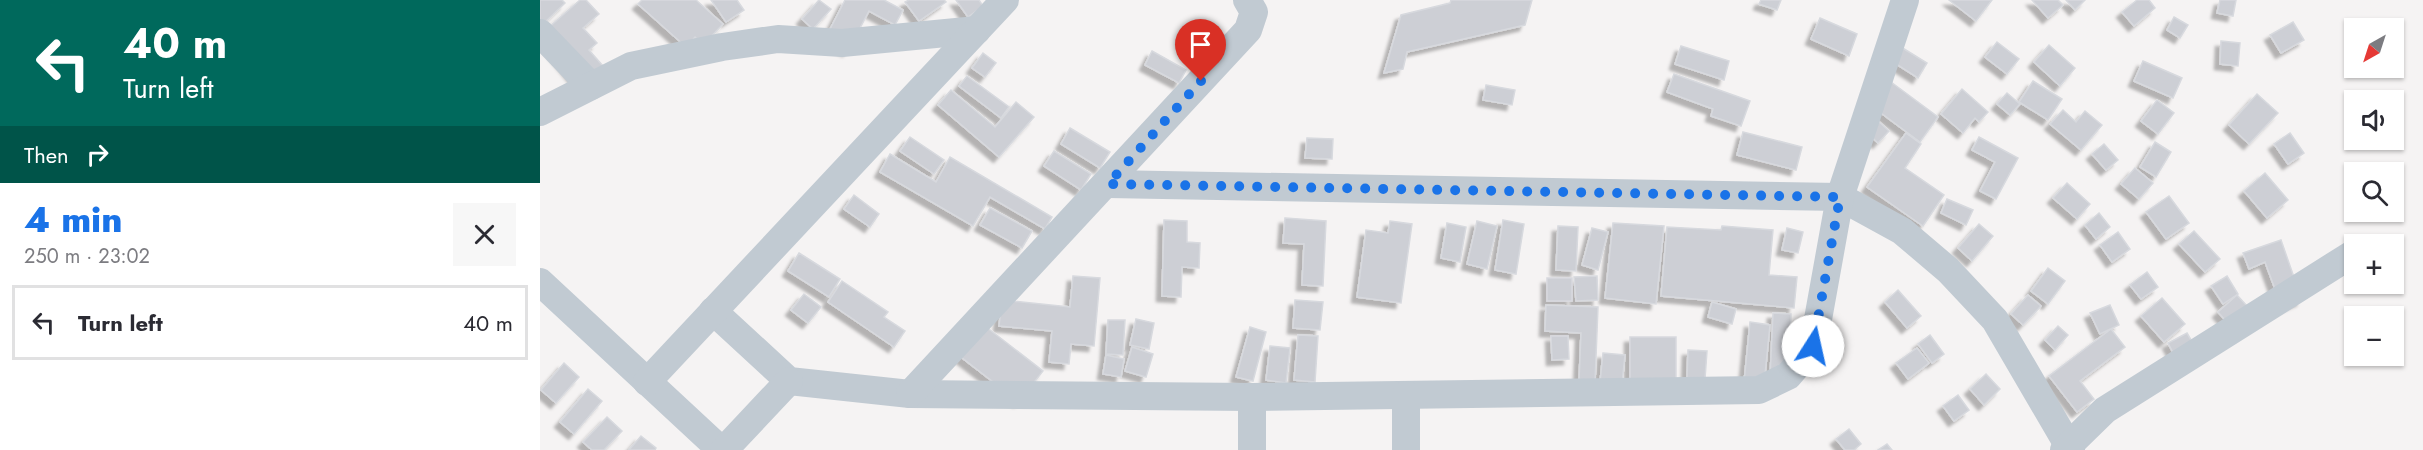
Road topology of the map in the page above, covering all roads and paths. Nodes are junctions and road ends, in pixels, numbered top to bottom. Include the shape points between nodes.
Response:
1 (1005, 0) edge
2 (1247, 0) edge
3 (1905, 0) edge
4 (977, 30) junction
5 (540, 33) edge
6 (591, 87) junction
7 (540, 112) edge
8 (1108, 184) junction
9 (1840, 197) junction
10 (2344, 259) edge
11 (540, 282) edge
12 (713, 311) junction
13 (789, 381) junction
14 (647, 382) junction
15 (910, 394) junction
16 (1406, 395) junction
17 (1252, 397) junction
18 (2068, 448) edge
19 (722, 450) edge
20 (1252, 450) edge
21 (1406, 450) edge

1 - 4 street
2 - 8 street via 1254,12 1248,30
3 - 9 street
4 - 6 street via 842,43 778,39 722,47 631,66
4 - 12 street
5 - 6 street
6 - 7 street
8 - 9 street
8 - 15 street
9 - 16 street via 1813,346 1788,376 1759,390
9 - 18 street via 1902,231 1948,270 1995,320
10 - 18 street via 2105,410
11 - 14 street
12 - 13 street
12 - 14 street
13 - 15 street
13 - 19 street
14 - 19 street
15 - 17 street
16 - 17 street
16 - 21 street
17 - 20 street

